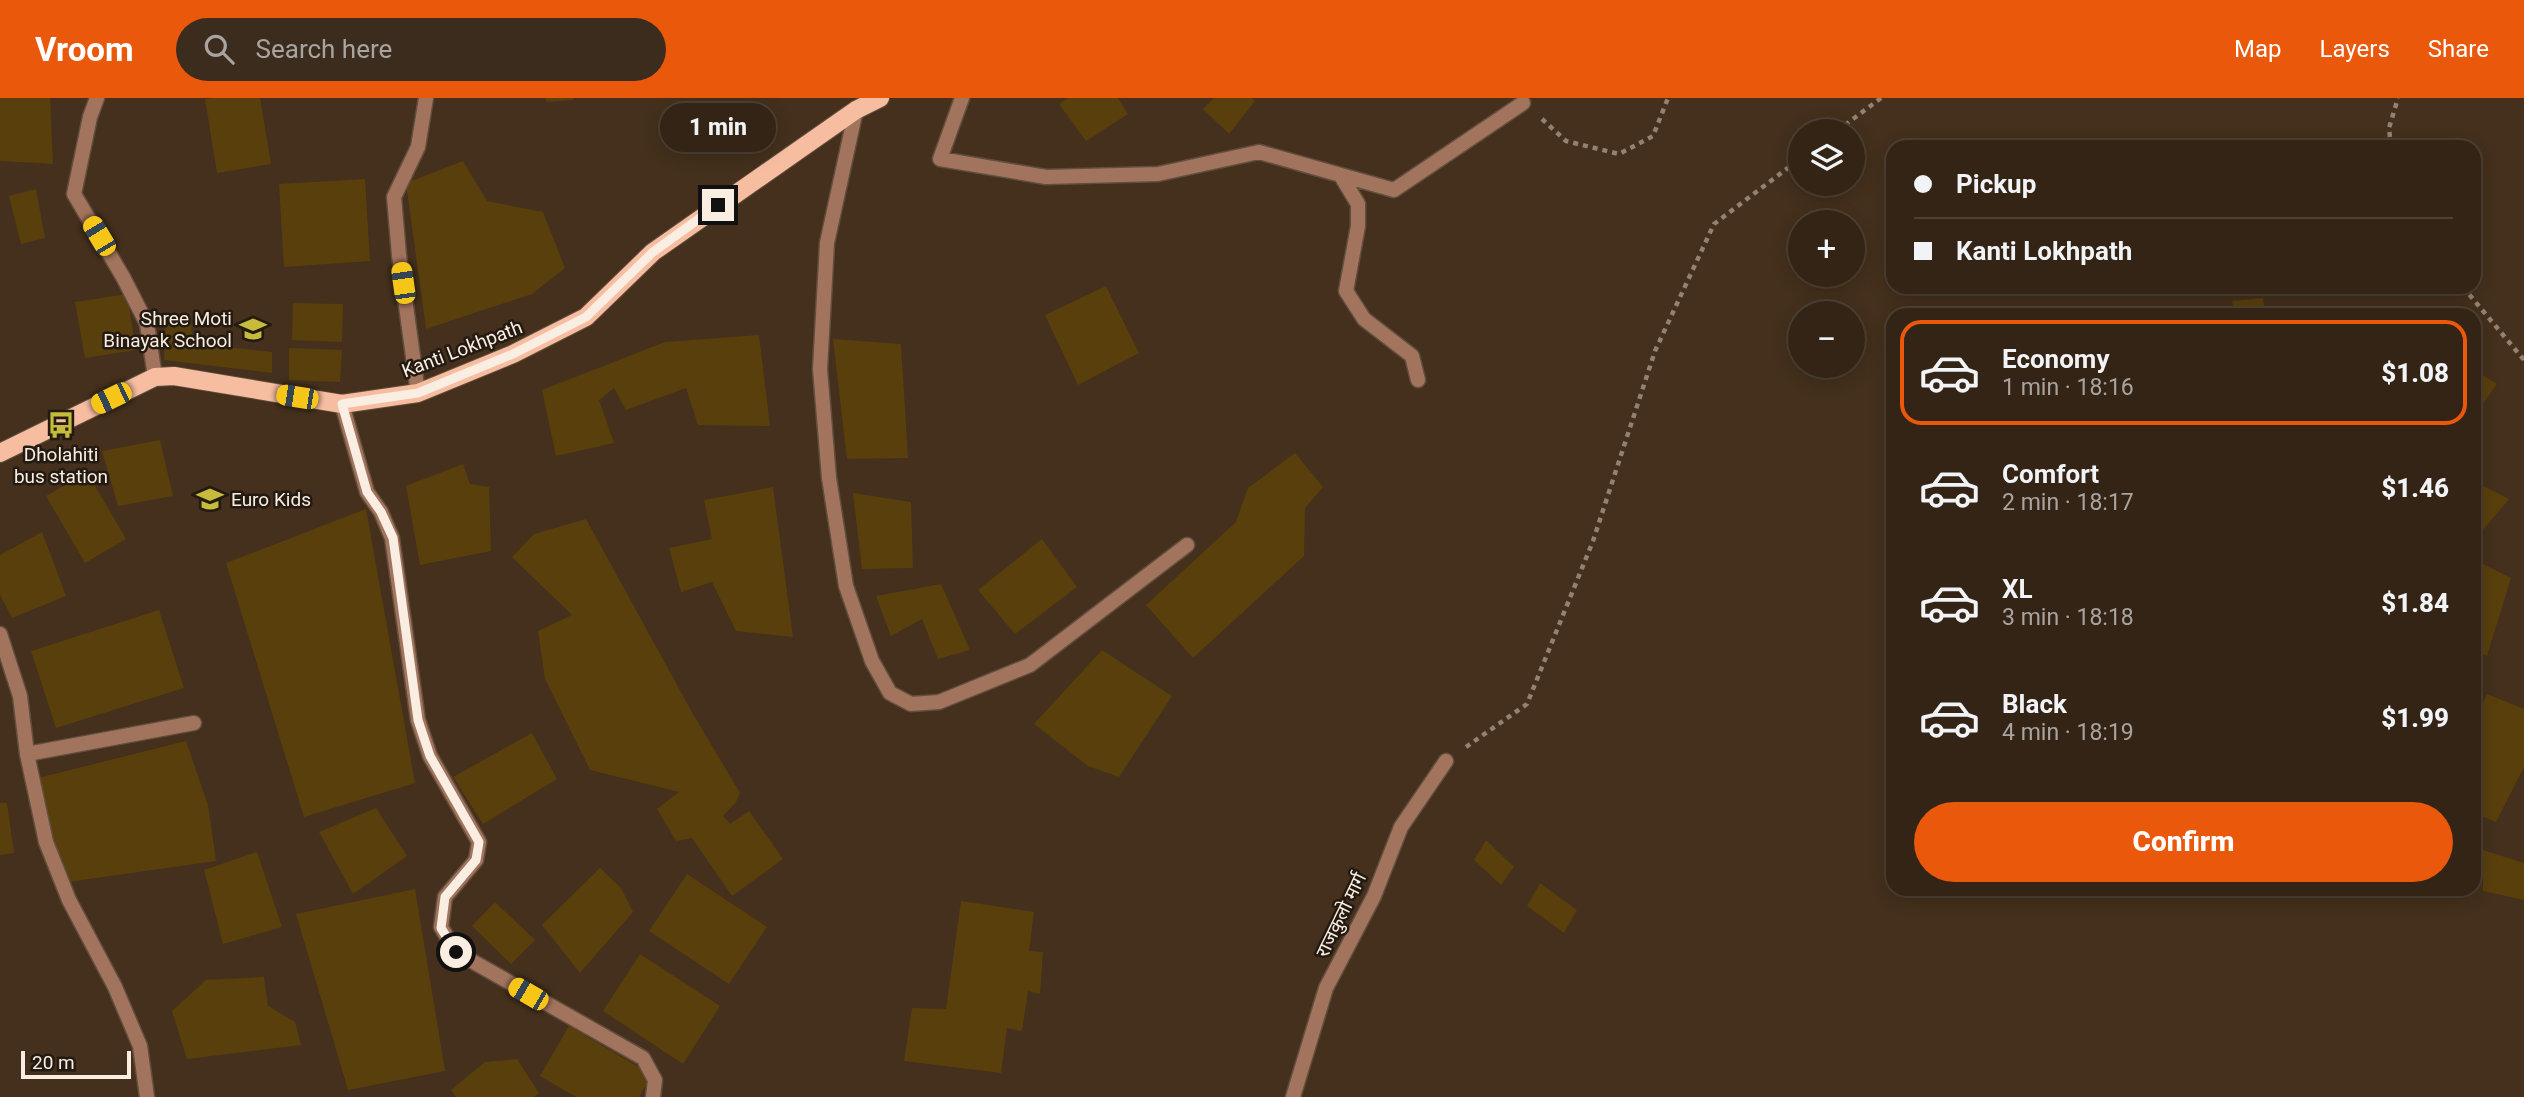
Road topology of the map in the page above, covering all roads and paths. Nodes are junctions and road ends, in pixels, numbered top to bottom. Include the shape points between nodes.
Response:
1 (97, 98) edge
2 (426, 98) edge
3 (880, 98) edge
4 (962, 98) edge
5 (1668, 98) edge
6 (1866, 98) edge
7 (1881, 98) edge
8 (2398, 98) edge
9 (1523, 103) joint
10 (1871, 105) junction
11 (856, 110) junction
12 (1853, 119) edge
13 (2390, 140) edge
14 (1788, 168) edge
15 (1341, 176) junction
16 (2469, 294) edge
17 (2481, 308) edge
18 (2481, 309) edge
19 (2524, 360) edge
20 (155, 377) junction
21 (1418, 380) dead end
22 (418, 393) junction
23 (342, 404) junction
24 (0, 453) edge
25 (1187, 545) dead end
26 (0, 634) edge
27 (194, 723) dead end
28 (27, 754) junction
29 (1446, 761) joint
30 (147, 1097) edge
31 (653, 1097) edge
32 (1293, 1097) edge

1 - 20 street via 74,194 147,324
2 - 22 street via 418,147 394,197
3 - 11 main road, Kanti Lokhpath
4 - 15 street via 940,159 1046,177 1158,174 1259,152
5 - 9 path via 1653,136 1619,154 1566,141
6 - 10 path
7 - 10 path
8 - 13 path
9 - 15 street via 1394,190
10 - 12 path
11 - 22 main road, Kanti Lokhpath via 653,252 586,317 513,354
11 - 25 street via 827,243 820,369 828,478 846,586 872,661 890,693 911,704 939,702 1030,665
14 - 29 path via 1714,224 1655,351 1593,541 1527,704
15 - 21 street via 1358,204 1346,291 1364,319 1412,356
16 - 17 path
18 - 19 path
20 - 23 main road, Kanti Lokhpath via 174,376
20 - 24 main road, Kanti Lokhpath
22 - 23 main road, Kanti Lokhpath
23 - 31 street via 367,492 393,538 418,720 430,756 479,842 476,860 445,897 441,928 456,952 643,1058 655,1080
26 - 28 street via 20,696
27 - 28 street
28 - 30 street via 46,842 140,1046
29 - 32 street, राजकुलो मार्ग via 1401,827 1374,896 1326,988

